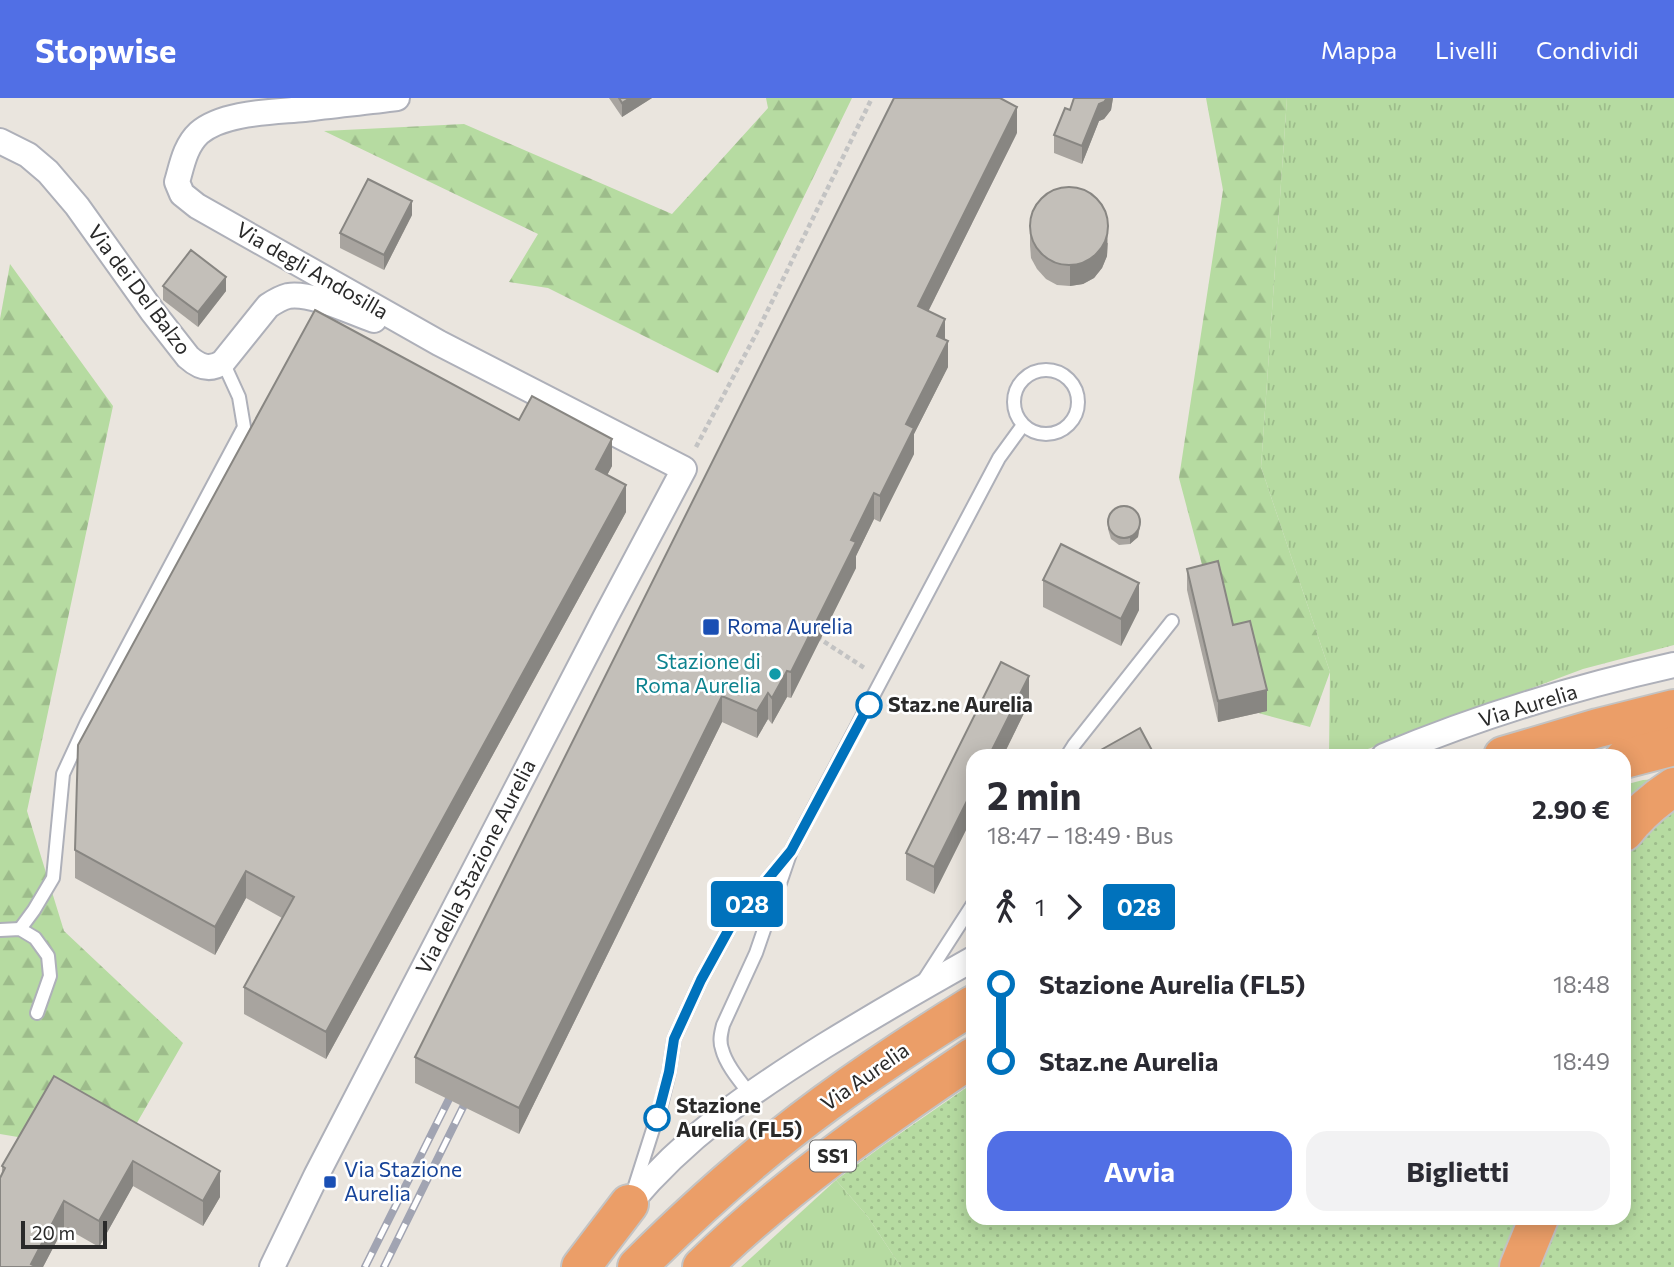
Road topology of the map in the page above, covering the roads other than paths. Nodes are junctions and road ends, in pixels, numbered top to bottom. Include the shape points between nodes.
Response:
1 (397, 98) edge
2 (0, 141) edge
3 (439, 343) junction
4 (223, 362) junction
5 (1023, 425) junction
6 (684, 469) joint
7 (1172, 621) dead end
8 (1674, 666) edge
9 (1674, 709) edge
10 (1674, 746) edge
11 (1071, 749) edge
12 (1403, 749) edge
13 (1527, 749) edge
14 (1631, 757) edge
15 (1674, 787) edge
16 (1631, 824) edge
17 (791, 851) junction
18 (966, 915) edge
19 (20, 929) junction
20 (0, 930) edge
21 (966, 963) edge
22 (918, 990) junction
23 (966, 1010) edge
24 (37, 1013) dead end
25 (966, 1062) edge
26 (750, 1094) junction
27 (628, 1204) junction
28 (1536, 1225) edge
29 (272, 1267) edge
30 (581, 1267) edge
31 (637, 1267) edge
32 (702, 1267) edge
33 (1519, 1267) edge

1 - 3 street, Via degli Andosilla via 256,114 212,125 197,135 186,151 177,182 197,206
2 - 4 street, Via dei Del Balzo via 48,172 194,363 208,368
3 - 4 street via 311,297 287,296 268,306
3 - 6 street, Via degli Andosilla
4 - 19 lane via 239,397 244,428 63,774 53,878
5 - 5 lane via 1045,435 1066,428 1074,419 1079,398 1067,377 1045,370 1024,378 1014,401
5 - 17 lane via 999,458
6 - 29 street, Via della Stazione Aurelia
7 - 11 lane
8 - 12 street, Via Aurelia via 1505,711
9 - 13 highway, Via Aurelia
10 - 14 highway
15 - 16 highway via 1652,801
17 - 26 lane via 757,953 720,1038 734,1072
17 - 27 lane via 734,920 701,980 674,1039 662,1101
18 - 22 lane
19 - 20 lane
19 - 24 lane via 35,938 48,956 50,976
21 - 22 street, Via Aurelia
22 - 26 street, Via Aurelia
23 - 31 highway, Via Aurelia / SS1 via 809,1115 687,1218
25 - 32 highway, SS1 via 809,1174
26 - 27 street, Via Aurelia via 686,1144
27 - 30 highway
28 - 33 highway

